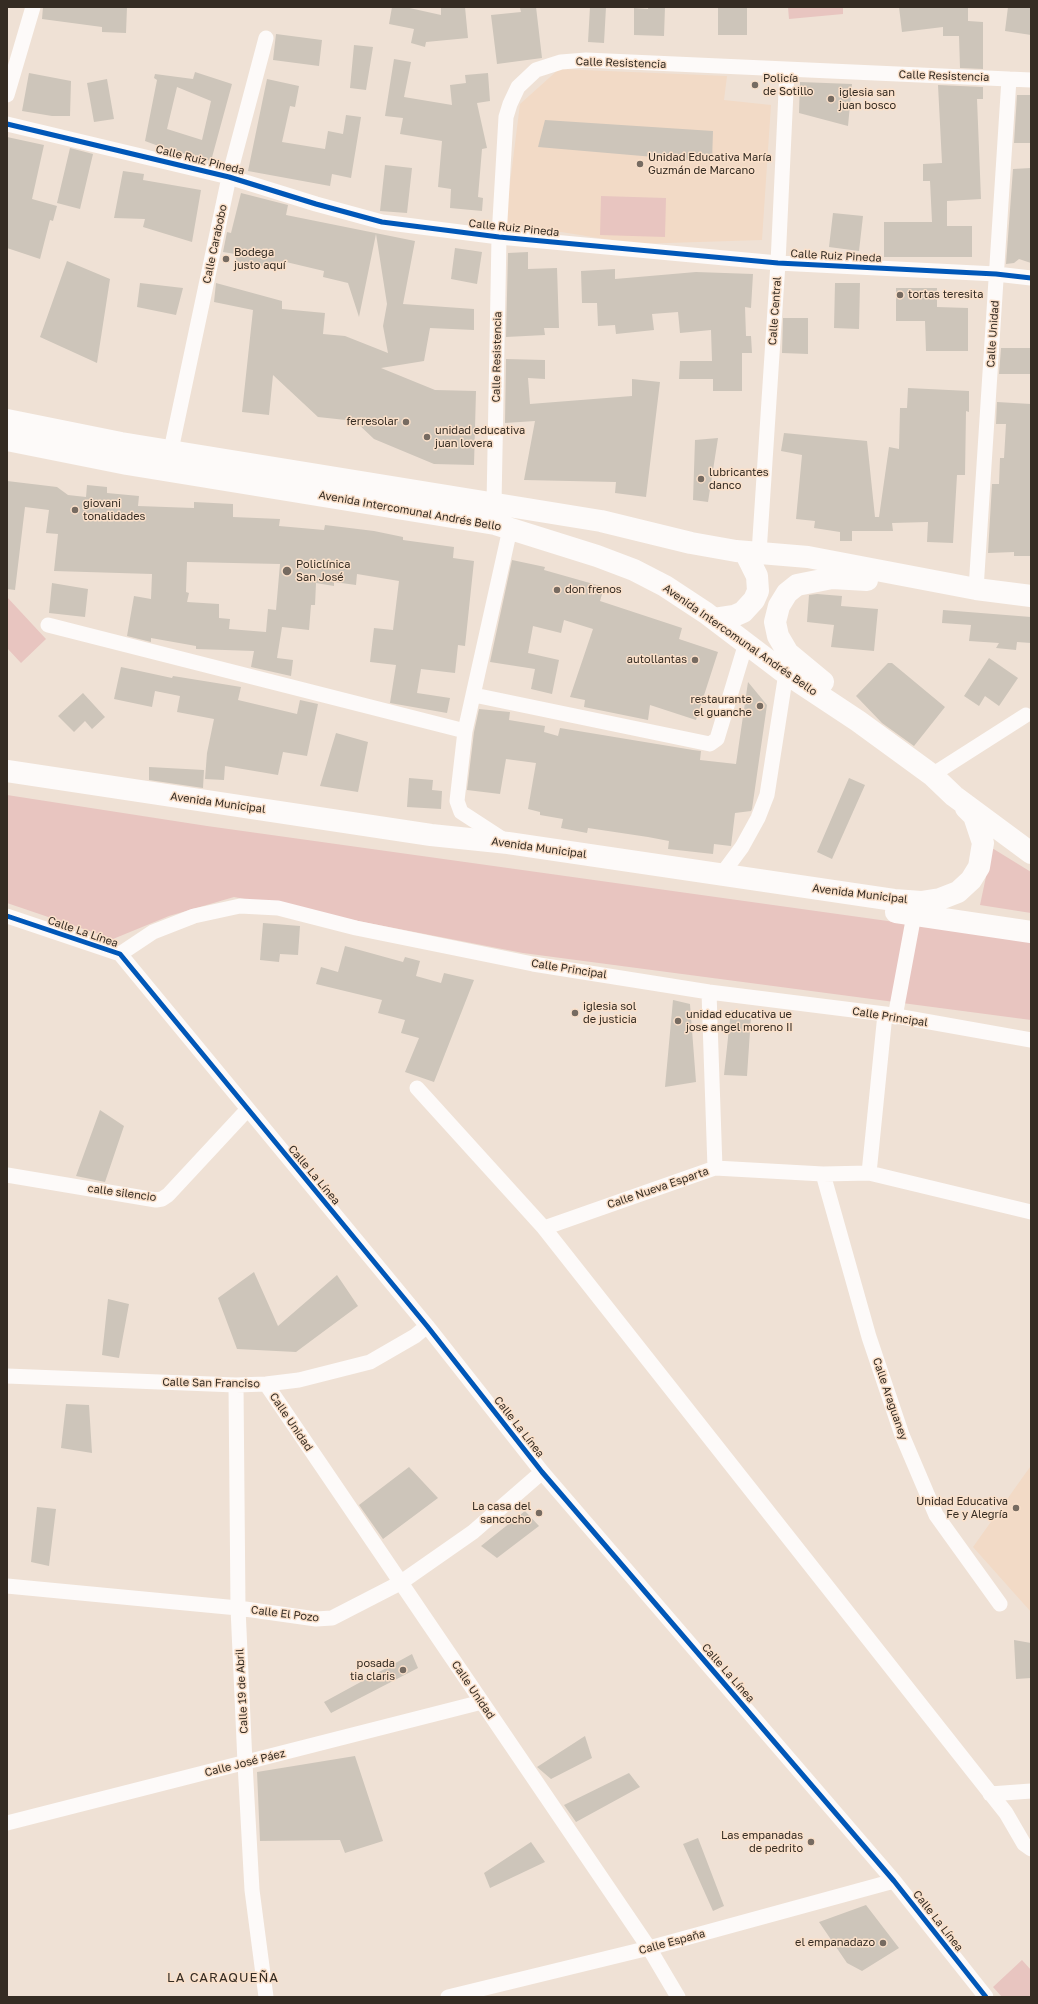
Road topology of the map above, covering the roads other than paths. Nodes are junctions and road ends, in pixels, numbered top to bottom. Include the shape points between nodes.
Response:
1 (33, 7) edge
2 (266, 38) dead end
3 (787, 70) junction
4 (1009, 79) junction
5 (1031, 80) edge
6 (7, 95) edge
7 (7, 124) edge
8 (229, 177) junction
9 (499, 237) junction
10 (778, 263) junction
11 (996, 274) junction
12 (1031, 278) edge
13 (7, 420) edge
14 (7, 440) edge
15 (171, 450) junction
16 (494, 504) junction
17 (510, 529) junction
18 (752, 552) junction
19 (976, 589) junction
20 (1031, 596) edge
21 (714, 619) junction
22 (48, 625) dead end
23 (746, 643) junction
24 (786, 673) junction
25 (474, 695) junction
26 (1026, 715) dead end
27 (858, 721) junction
28 (465, 731) junction
29 (7, 771) edge
30 (932, 775) junction
31 (7, 782) edge
32 (954, 796) junction
33 (259, 814) junction
34 (508, 843) junction
35 (1031, 853) edge
36 (722, 874) junction
37 (914, 915) junction
38 (7, 916) edge
39 (1031, 932) edge
40 (120, 954) junction
41 (709, 992) junction
42 (890, 1016) junction
43 (1031, 1040) edge
44 (417, 1088) dead end
45 (247, 1110) junction
46 (715, 1168) junction
47 (869, 1173) junction
48 (823, 1174) junction
49 (7, 1175) edge
50 (1031, 1212) edge
51 (544, 1228) junction
52 (427, 1326) junction
53 (7, 1376) edge
54 (266, 1384) junction
55 (236, 1385) junction
56 (542, 1472) junction
57 (400, 1583) junction
58 (7, 1586) edge
59 (1000, 1604) dead end
60 (238, 1608) junction
61 (482, 1702) junction
62 (245, 1763) junction
63 (1031, 1791) edge
64 (990, 1794) junction
65 (7, 1823) edge
66 (1031, 1849) edge
67 (894, 1881) junction
68 (649, 1948) junction
69 (266, 1997) edge
70 (448, 1997) edge
71 (678, 1997) edge
72 (986, 1997) edge

1 - 6 street
2 - 8 street, Calle Carabobo
3 - 4 street, Calle Resistencia
3 - 9 street, Calle Resistencia via 586,60 562,62 536,70 518,86 506,118
3 - 10 street, Calle Central
4 - 5 street, Calle Resistencia
4 - 11 street, Calle Unidad
7 - 8 street, Calle Ruiz Pineda
8 - 9 street, Calle Ruiz Pineda via 382,222
8 - 15 street, Calle Carabobo
9 - 10 street, Calle Ruiz Pineda
9 - 16 street, Calle Resistencia
10 - 11 street, Calle Ruiz Pineda
10 - 18 street, Calle Central
11 - 12 street, Calle Ruiz Pineda
11 - 19 street, Calle Unidad
13 - 15 highway, Avenida Intercomunal Andrés Bello via 121,443
14 - 17 highway, Avenida Intercomunal Andrés Bello via 127,464 495,524
15 - 16 highway, Avenida Intercomunal Andrés Bello
16 - 18 highway, Avenida Intercomunal Andrés Bello via 601,521 691,544
17 - 21 highway, Avenida Intercomunal Andrés Bello via 634,570 665,586
17 - 25 street
18 - 19 highway, Avenida Intercomunal Andrés Bello via 808,557
18 - 21 highway via 758,591 754,600 743,612
19 - 20 highway, Avenida Intercomunal Andrés Bello
19 - 27 highway via 899,586 832,578 797,585 787,593 779,606 775,622 778,636 788,653 841,694
21 - 23 highway, Avenida Intercomunal Andrés Bello
22 - 28 street
23 - 24 highway, Avenida Intercomunal Andrés Bello
23 - 25 street via 717,739 710,744
24 - 27 highway, Avenida Intercomunal Andrés Bello
24 - 36 street via 767,794 758,818 742,847
25 - 28 street
26 - 30 street
27 - 30 highway, Avenida Intercomunal Andrés Bello
28 - 34 street via 457,801 461,812
29 - 33 highway, Avenida Municipal
30 - 32 highway, Avenida Intercomunal Andrés Bello
31 - 33 highway, Avenida Municipal
32 - 35 highway, Avenida Intercomunal Andrés Bello
32 - 36 highway, Avenida Municipal via 974,816 982,843 979,867 971,880 958,892 940,899 921,902 894,900
33 - 34 highway, Avenida Municipal
33 - 37 highway, Avenida Municipal
34 - 36 highway, Avenida Municipal
37 - 39 highway, Avenida Municipal
37 - 42 street
38 - 40 street, Calle La Línea
40 - 41 street, Calle Principal via 153,932 194,916 240,906 278,908 356,928 533,964
40 - 45 street, Calle La Línea
41 - 42 street, Calle Principal
41 - 46 street
42 - 43 street, Calle Principal
42 - 47 street
44 - 51 street
45 - 49 street, calle silencio via 162,1199
45 - 52 street, Calle La Línea
46 - 48 street, Calle Nueva Esparta
46 - 51 street, Calle Nueva Esparta
47 - 48 street, Calle Nueva Esparta
47 - 50 street, Calle Nueva Esparta
48 - 59 street, Calle Araguaney via 869,1337 902,1435 936,1515
51 - 64 street
52 - 54 street, Calle San Franciso via 415,1336 370,1362 299,1380
52 - 56 street, Calle La Línea
53 - 55 street, Calle San Franciso
54 - 55 street, Calle San Franciso
54 - 57 street, Calle Unidad
55 - 60 street, Calle 19 de Abril
56 - 57 street, Calle El Pozo via 473,1532
56 - 67 street, Calle La Línea
57 - 60 street, Calle El Pozo via 332,1618 316,1619
57 - 61 street, Calle Unidad
58 - 60 street, Calle El Pozo
60 - 62 street, Calle 19 de Abril
61 - 62 street, Calle José Páez
61 - 68 street, Calle Unidad
62 - 65 street, Calle José Páez
62 - 69 street, Calle 19 de Abril via 252,1890
63 - 64 street
64 - 66 street via 1006,1813 1024,1844
67 - 68 street, Calle España
67 - 72 street, Calle La Línea
68 - 70 street, Calle España
68 - 71 street, Calle Unidad

